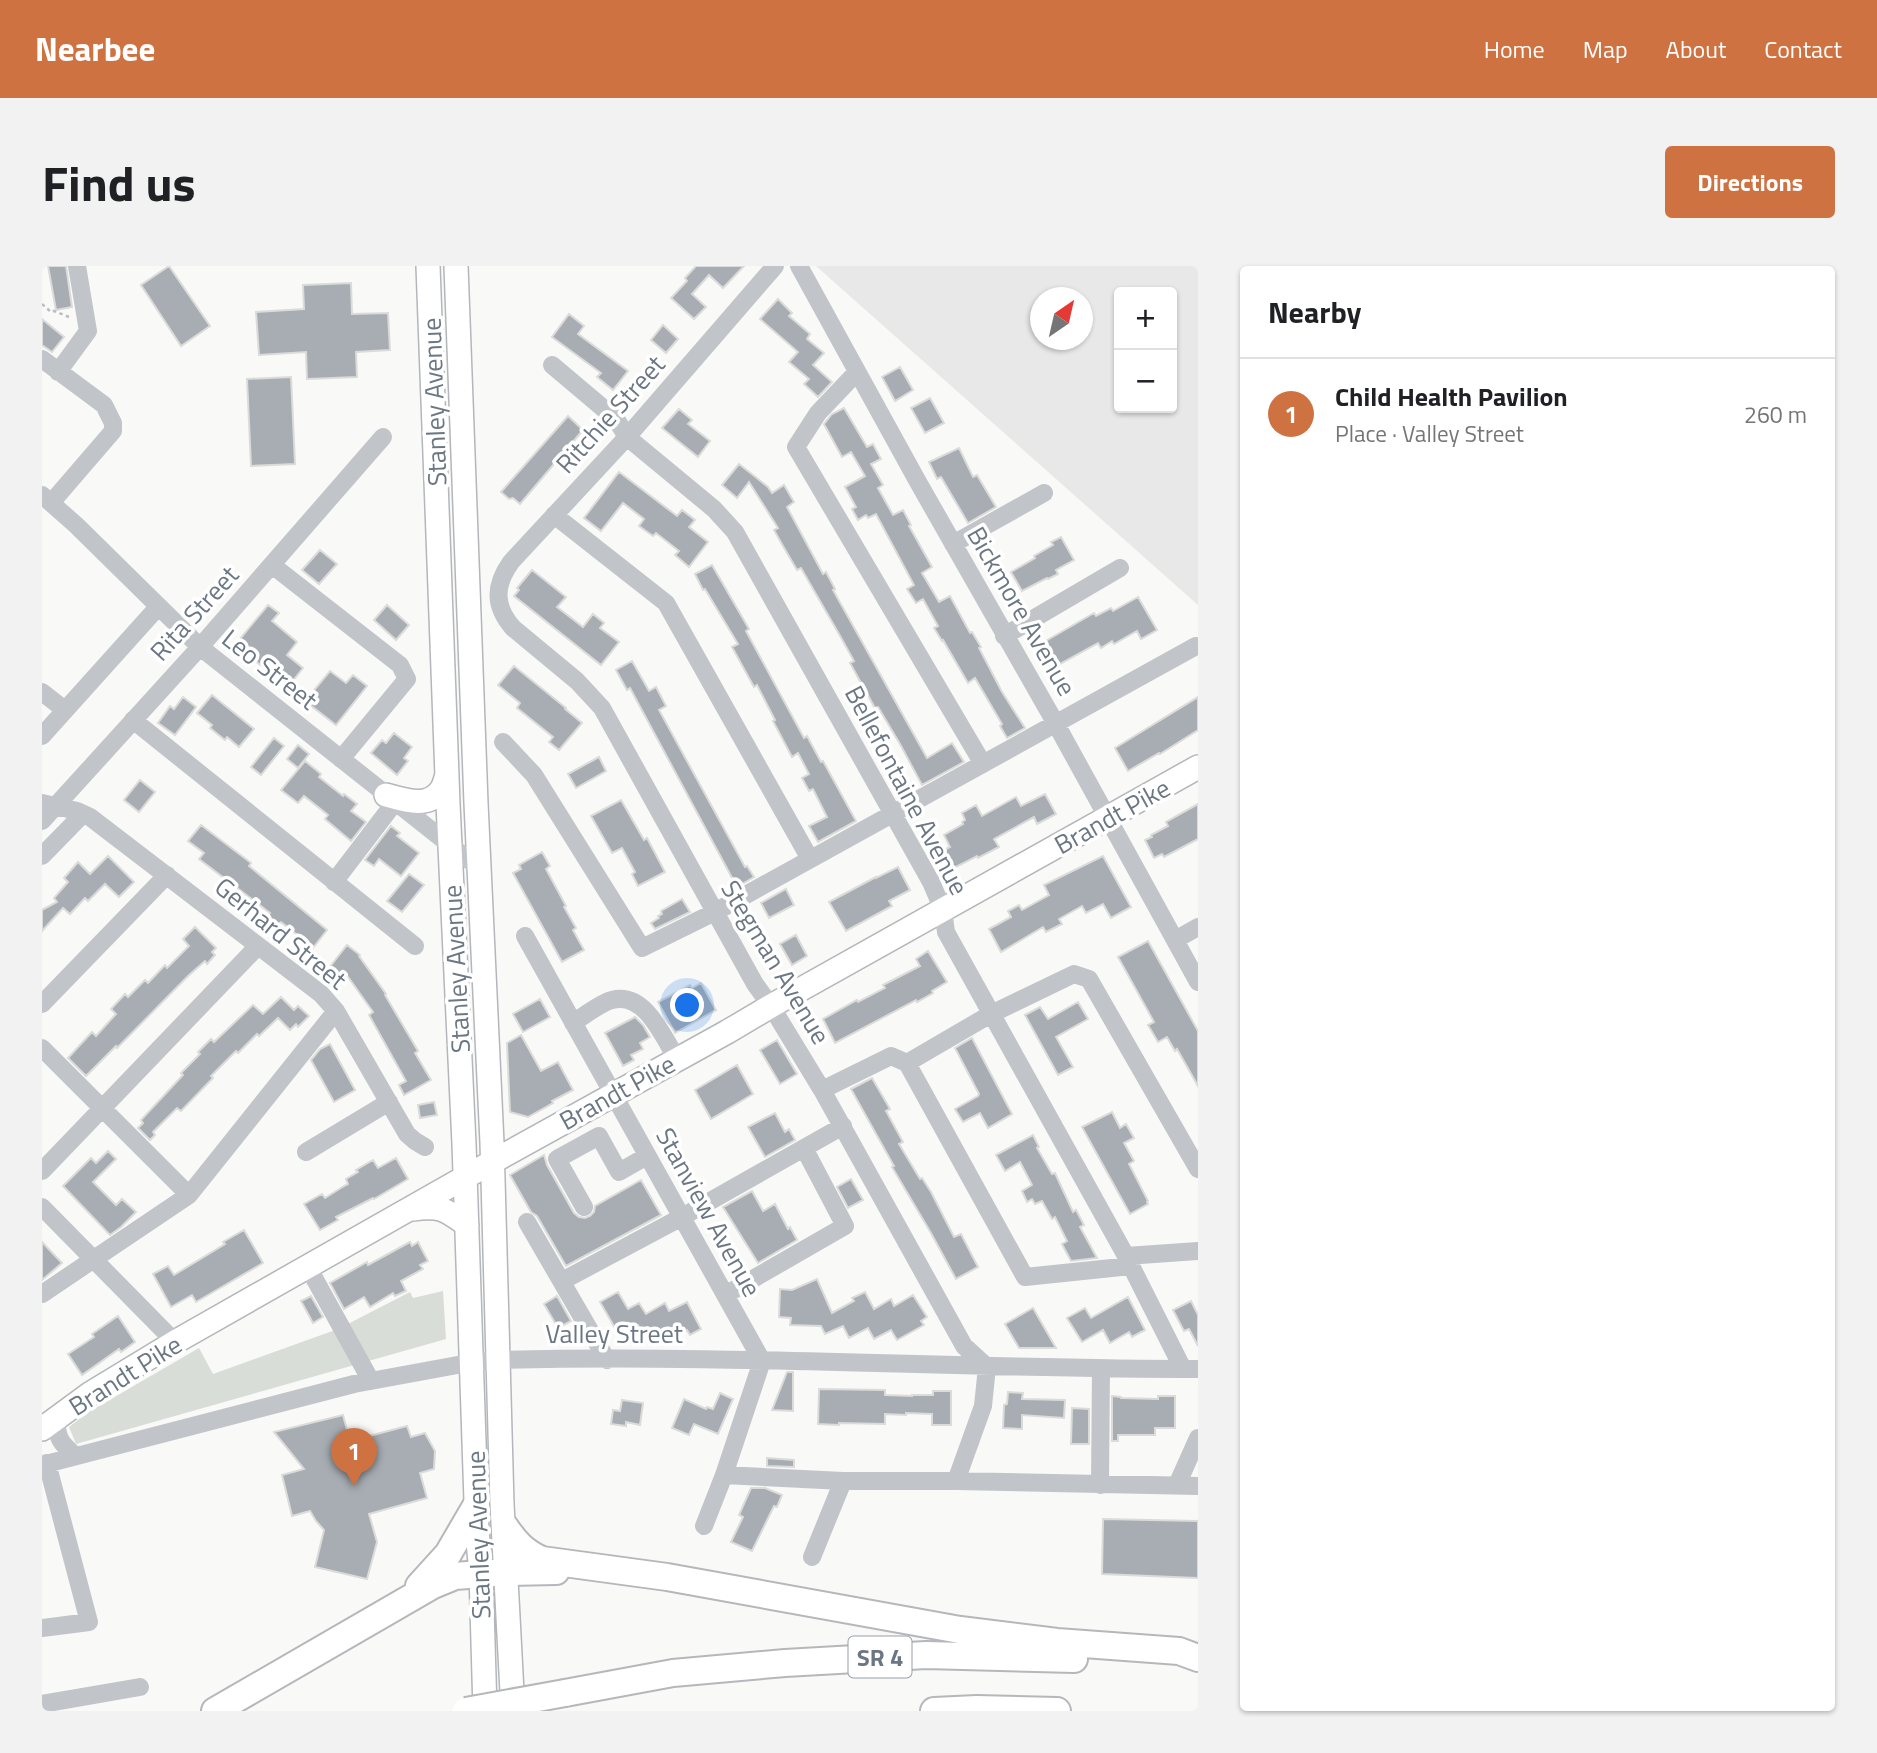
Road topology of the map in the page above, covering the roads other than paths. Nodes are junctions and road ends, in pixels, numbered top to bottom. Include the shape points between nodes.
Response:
1 (77, 266) edge
2 (428, 266) edge
3 (456, 266) edge
4 (775, 266) edge
5 (799, 266) edge
6 (42, 359) edge
7 (552, 365) dead end
8 (58, 372) junction
9 (857, 372) junction
10 (627, 436) junction
11 (383, 437) dead end
12 (1044, 493) dead end
13 (47, 499) edge
14 (554, 515) junction
15 (953, 544) junction
16 (272, 565) junction
17 (1120, 568) dead end
18 (499, 603) joint
19 (159, 607) junction
20 (1004, 636) junction
21 (1196, 646) dead end
22 (200, 647) junction
23 (42, 692) edge
24 (65, 710) junction
25 (134, 720) junction
26 (1056, 724) junction
27 (42, 736) edge
28 (503, 742) dead end
29 (341, 759) junction
30 (983, 764) junction
31 (1198, 767) edge
32 (447, 774) junction
33 (391, 798) junction
34 (49, 805) edge
35 (893, 813) junction
36 (83, 814) junction
37 (1107, 819) junction
38 (42, 821) edge
39 (450, 846) junction
40 (42, 856) edge
41 (810, 859) junction
42 (479, 868) junction
43 (167, 875) junction
44 (334, 881) junction
45 (943, 910) junction
46 (715, 912) junction
47 (1198, 927) edge
48 (525, 936) dead end
49 (1175, 940) junction
50 (258, 946) junction
51 (415, 946) dead end
52 (1198, 982) edge
53 (42, 1004) edge
54 (771, 1006) junction
55 (336, 1011) junction
56 (992, 1014) junction
57 (573, 1023) junction
58 (42, 1048) edge
59 (677, 1059) junction
60 (907, 1063) junction
61 (822, 1090) junction
62 (613, 1094) junction
63 (389, 1102) junction
64 (103, 1108) junction
65 (843, 1126) junction
66 (425, 1147) dead end
67 (803, 1148) junction
68 (306, 1152) dead end
69 (647, 1156) junction
70 (492, 1162) junction
71 (1198, 1169) edge
72 (42, 1171) edge
73 (465, 1177) junction
74 (189, 1195) junction
75 (42, 1207) edge
76 (584, 1207) dead end
77 (410, 1210) junction
78 (682, 1217) junction
79 (527, 1222) dead end
80 (467, 1225) junction
81 (1198, 1251) edge
82 (94, 1259) junction
83 (1128, 1261) junction
84 (308, 1267) junction
85 (562, 1281) junction
86 (42, 1294) edge
87 (725, 1295) junction
88 (175, 1342) junction
89 (499, 1360) junction
90 (607, 1360) junction
91 (762, 1361) junction
92 (472, 1362) junction
93 (987, 1367) junction
94 (1101, 1368) junction
95 (1191, 1369) edge
96 (371, 1381) junction
97 (49, 1424) edge
98 (1198, 1438) edge
99 (75, 1456) junction
100 (45, 1464) edge
101 (723, 1475) junction
102 (843, 1481) junction
103 (956, 1481) junction
104 (1100, 1485) junction
105 (1177, 1485) junction
106 (1198, 1486) edge
107 (476, 1506) junction
108 (704, 1526) dead end
109 (505, 1527) junction
110 (812, 1557) dead end
111 (628, 1571) junction
112 (507, 1572) junction
113 (481, 1573) junction
114 (378, 1616) junction
115 (42, 1628) edge
116 (1198, 1658) edge
117 (1198, 1667) edge
118 (140, 1687) dead end
119 (42, 1704) edge
120 (215, 1711) edge
121 (466, 1711) edge
122 (485, 1711) edge
123 (513, 1711) edge
124 (934, 1711) edge
125 (1057, 1711) edge

1 - 8 street via 88,331
2 - 32 main road, Stanley Avenue
3 - 42 main road, Stanley Avenue
4 - 10 street, Ritchie Street
5 - 9 street, Bickmore Avenue
6 - 8 street
7 - 10 street, Bellefontaine Avenue via 616,419
8 - 13 street via 104,405 113,431
9 - 15 street, Bickmore Avenue
9 - 30 street via 818,413 796,447
10 - 14 street, Ritchie Street
10 - 35 street, Bellefontaine Avenue via 735,532
11 - 16 street, Rita Street
12 - 15 street
13 - 19 street, Leo Street
14 - 18 street, Ritchie Street via 505,572
14 - 41 street via 666,603
15 - 20 street, Bickmore Avenue
16 - 22 street, Rita Street
16 - 29 street via 400,665 407,679
17 - 20 street
18 - 46 street, Stegman Avenue via 513,628 602,708
19 - 22 street, Leo Street
19 - 24 street, Rita Street
20 - 26 street, Bickmore Avenue
21 - 26 street
22 - 25 street, Rita Street
22 - 29 street, Leo Street
23 - 24 street
24 - 27 street, Rita Street
25 - 34 street, Rita Street
25 - 44 street
26 - 30 street
26 - 37 street, Bickmore Avenue
28 - 46 street via 534,775 642,948
29 - 33 street, Leo Street
30 - 35 street
31 - 37 main road, Brandt Pike
32 - 33 main road via 441,790 430,799 414,803
32 - 39 main road, Stanley Avenue
33 - 39 street, Leo Street
33 - 44 street
34 - 36 street, Gerhard Street
34 - 38 street, Rita Street
35 - 41 street
35 - 45 street, Bellefontaine Avenue
36 - 40 street
36 - 43 street, Gerhard Street
37 - 45 main road, Brandt Pike
37 - 49 street, Bickmore Avenue
39 - 42 street, Leo Street
39 - 73 main road, Stanley Avenue
41 - 46 street
42 - 70 main road, Stanley Avenue
43 - 50 street, Gerhard Street
43 - 53 street
44 - 51 street
45 - 54 main road, Brandt Pike
45 - 56 street, Bellefontaine Avenue via 946,932
46 - 54 street, Stegman Avenue
47 - 49 street
48 - 57 street, Stanview Avenue
49 - 52 street, Bickmore Avenue
50 - 55 street, Gerhard Street
50 - 64 street
54 - 59 main road, Brandt Pike
54 - 61 street, Stegman Avenue
55 - 63 street, Gerhard Street
55 - 74 street
56 - 60 street
56 - 71 street via 1074,974 1089,979
56 - 83 street, Bellefontaine Avenue
57 - 59 street via 611,1000 629,1000 647,1011
57 - 62 street, Stanview Avenue
58 - 64 street
59 - 62 main road, Brandt Pike
60 - 61 street via 891,1056
60 - 83 street via 1025,1278
61 - 65 street, Stegman Avenue
62 - 69 street, Stanview Avenue
62 - 70 main road, Brandt Pike
63 - 66 street, Gerhard Street via 407,1134
63 - 68 street
64 - 72 street
64 - 74 street
65 - 67 street
65 - 93 street, Stegman Avenue via 964,1346
67 - 78 street
67 - 87 street via 845,1226
69 - 76 street via 619,1172 599,1136 557,1159
69 - 78 street, Stanview Avenue
70 - 73 main road, Brandt Pike
70 - 89 main road, Stanley Avenue
73 - 77 main road, Brandt Pike
73 - 80 main road, Stanley Avenue
74 - 82 street
75 - 82 street
77 - 80 main road via 432,1206
77 - 84 main road, Brandt Pike
78 - 85 street
78 - 87 street, Stanview Avenue
79 - 85 street
80 - 92 main road, Stanley Avenue
81 - 83 street
82 - 86 street
82 - 88 street
83 - 95 street, Bellefontaine Avenue
84 - 88 main road, Brandt Pike
84 - 96 street
85 - 90 street
87 - 91 street, Stanview Avenue
88 - 97 main road, Brandt Pike
89 - 90 street, Valley Street
89 - 92 street, Valley Street
89 - 109 main road, Stanley Avenue
90 - 91 street, Valley Street
91 - 93 street, Valley Street
91 - 101 street
92 - 96 street, Valley Street
92 - 107 main road, Stanley Avenue
93 - 94 street, Valley Street
93 - 103 street via 983,1406
94 - 95 street, Valley Street
94 - 104 street
96 - 99 street, Valley Street
97 - 99 street
98 - 105 street
99 - 100 street, Valley Street
100 - 115 street via 89,1622
101 - 102 street
101 - 108 street
102 - 103 street
102 - 110 street
103 - 104 street
104 - 105 street
105 - 106 street
107 - 113 main road, Stanley Avenue
107 - 114 highway via 435,1570
109 - 111 highway via 517,1545 542,1560
109 - 112 main road, Stanley Avenue
111 - 112 highway
111 - 116 highway via 960,1630 1179,1651
112 - 113 highway
112 - 123 main road, Stanley Avenue
113 - 114 highway via 433,1585
113 - 122 main road, Stanley Avenue
114 - 120 highway
117 - 121 highway, SR 4, bridge via 926,1655 785,1663 673,1673
118 - 119 street
124 - 125 highway

